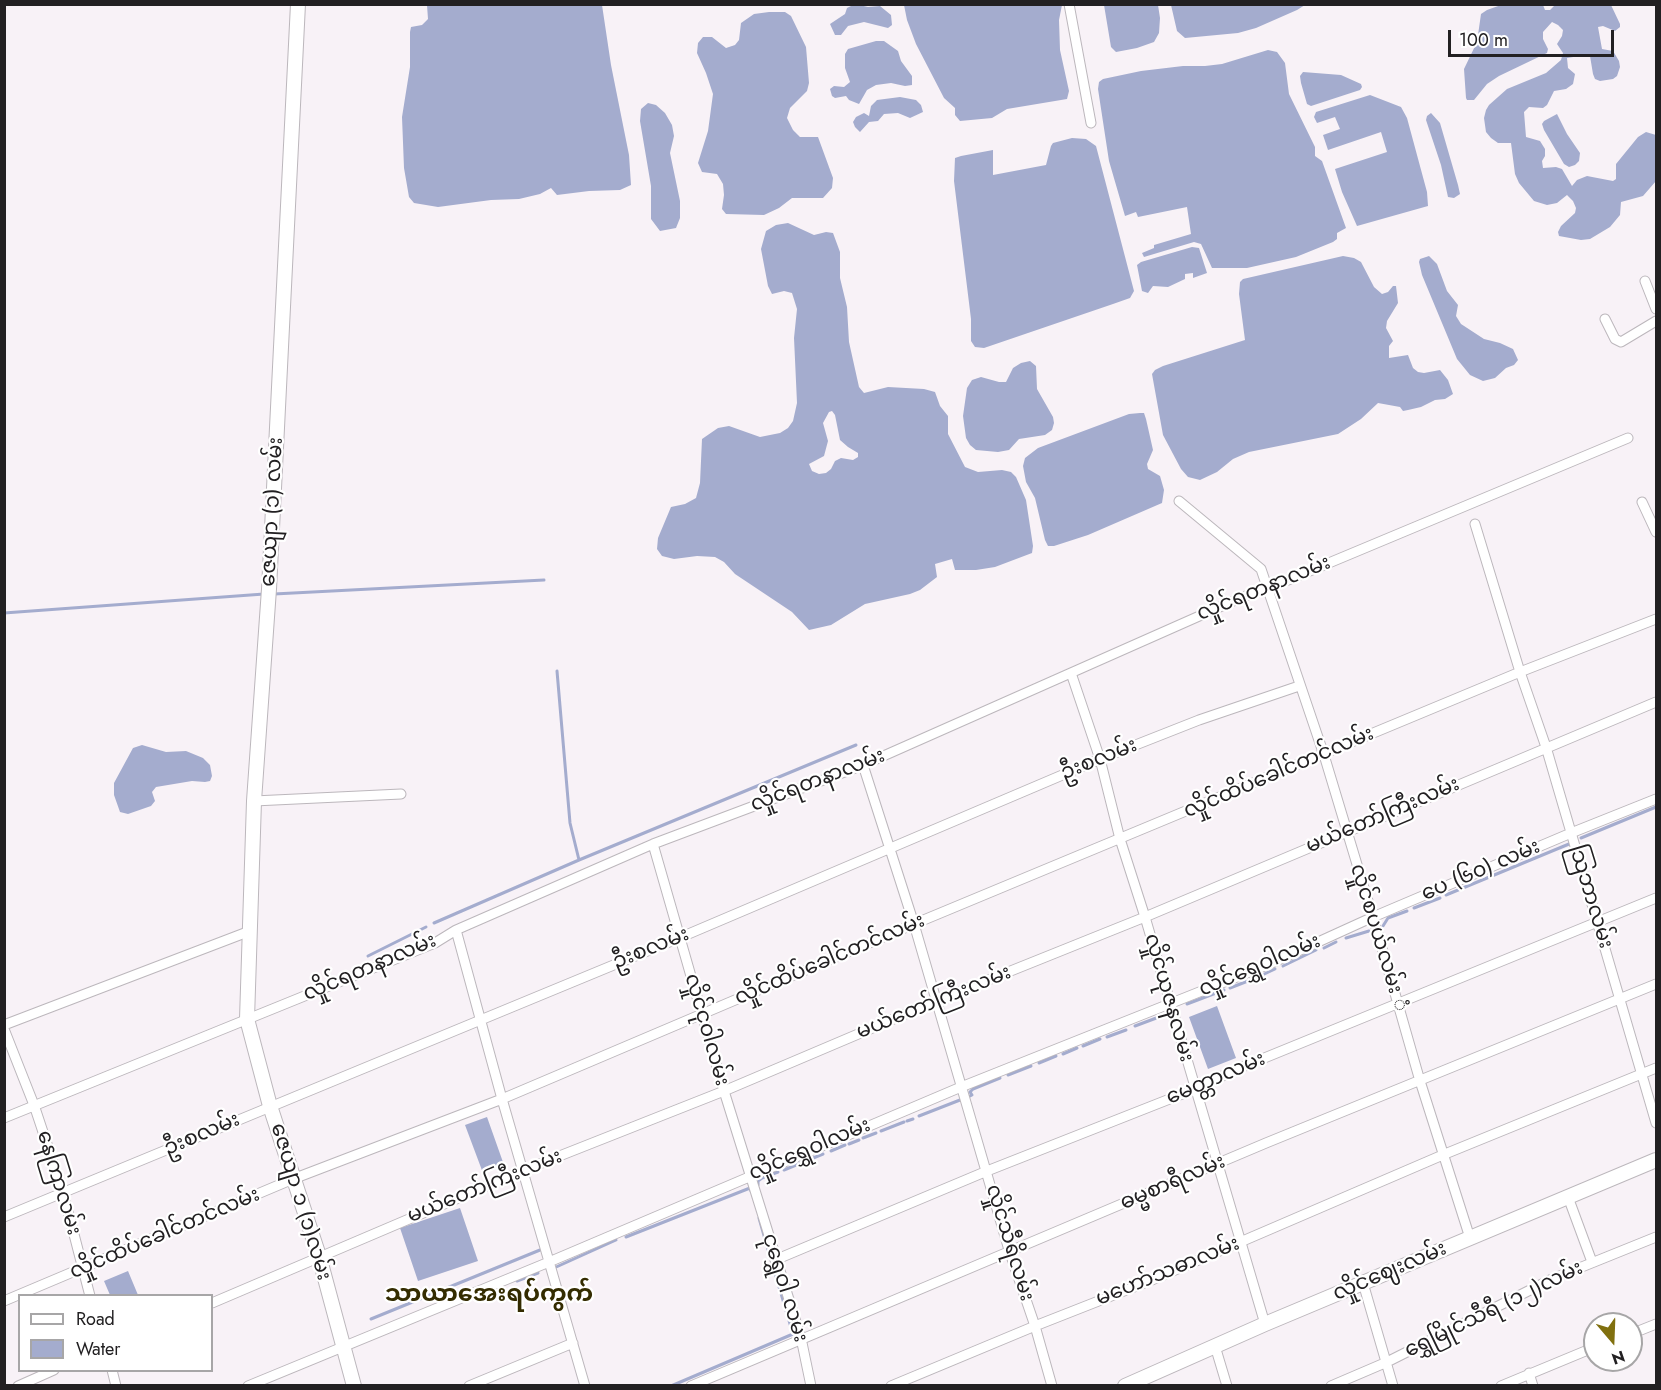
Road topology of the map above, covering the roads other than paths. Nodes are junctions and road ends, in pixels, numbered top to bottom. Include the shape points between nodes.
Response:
1 (298, 4) edge
2 (1069, 4) edge
3 (1091, 123) dead end
4 (1646, 282) dead end
5 (1656, 309) edge
6 (1605, 320) dead end
7 (1656, 321) edge
8 (1628, 438) dead end
9 (1179, 501) dead end
10 (1642, 502) dead end
11 (1475, 524) dead end
12 (1656, 532) edge
13 (1269, 588) junction
14 (1656, 619) edge
15 (1520, 672) junction
16 (1071, 673) junction
17 (1299, 686) junction
18 (1656, 702) edge
19 (1546, 747) junction
20 (1324, 755) junction
21 (1100, 759) junction
22 (863, 765) junction
23 (401, 794) dead end
24 (1656, 799) edge
25 (254, 801) junction
26 (1347, 831) junction
27 (1571, 833) junction
28 (1120, 839) junction
29 (653, 844) junction
30 (889, 847) junction
31 (1656, 898) edge
32 (1145, 917) junction
33 (1373, 917) junction
34 (1598, 923) junction
35 (914, 924) junction
36 (456, 930) junction
37 (250, 931) junction
38 (679, 938) junction
39 (1656, 984) edge
40 (1620, 999) junction
41 (936, 1001) junction
42 (1169, 1004) junction
43 (1398, 1004) junction
44 (702, 1016) junction
45 (248, 1019) junction
46 (480, 1020) junction
47 (4, 1027) edge
48 (1656, 1068) edge
49 (1642, 1073) junction
50 (1420, 1081) junction
51 (1195, 1089) junction
52 (724, 1091) junction
53 (963, 1094) junction
54 (502, 1100) junction
55 (34, 1105) junction
56 (270, 1106) junction
57 (4, 1118) edge
58 (1656, 1123) edge
59 (1444, 1154) junction
60 (1656, 1161) edge
61 (1218, 1164) junction
62 (524, 1170) junction
63 (987, 1171) junction
64 (293, 1179) junction
65 (753, 1182) junction
66 (63, 1192) junction
67 (1568, 1197) junction
68 (4, 1217) edge
69 (1656, 1237) edge
70 (1470, 1238) junction
71 (1241, 1242) junction
72 (1009, 1250) junction
73 (318, 1257) junction
74 (775, 1260) junction
75 (549, 1262) junction
76 (1592, 1262) junction
77 (83, 1269) junction
78 (1363, 1283) junction
79 (21, 1294) edge
80 (89, 1294) edge
81 (18, 1295) edge
82 (4, 1301) edge
83 (213, 1303) edge
84 (1265, 1324) junction
85 (1035, 1326) junction
86 (801, 1338) junction
87 (573, 1343) junction
88 (343, 1345) junction
89 (1215, 1346) junction
90 (1583, 1352) edge
91 (1387, 1362) junction
92 (52, 1372) edge
93 (1529, 1373) junction
94 (18, 1386) edge
95 (248, 1386) edge
96 (354, 1386) edge
97 (469, 1386) edge
98 (585, 1386) edge
99 (691, 1386) edge
100 (811, 1386) edge
101 (891, 1386) edge
102 (1052, 1386) edge
103 (1125, 1386) edge
104 (1227, 1386) edge
105 (1332, 1386) edge
106 (1394, 1386) edge
107 (1501, 1386) edge
108 (1533, 1386) edge

1 - 25 street, ဇေယျာ (၁) လမ်း via 269,589
2 - 3 street
4 - 5 street
6 - 7 street via 1615,339 1621,342
8 - 13 street, လှိုင်ရတနာလမ်း
9 - 13 street, လှိုင်စပယ်လမ်း ံ via 1262,569
10 - 12 street
11 - 15 street, သြဘာလမ်း
13 - 16 street, လှိုင်ရတနာလမ်း
13 - 17 street, လှိုင်စပယ်လမ်း ံ
14 - 15 street, လှိုင်ထိပ်ခေါင်တင်လမ်း
15 - 19 street, သြဘာလမ်း
15 - 20 street, လှိုင်ထိပ်ခေါင်တင်လမ်း
16 - 21 street, လှိုင်ယုဇနလမ်း
16 - 22 street, လှိုင်ရတနာလမ်း
17 - 20 street, လှိုင်စပယ်လမ်း ံ
17 - 21 street, ဦးစလမ်း
18 - 19 street, မယ်တော်ကြီးလမ်း
19 - 26 street, မယ်တော်ကြီးလမ်း
19 - 27 street, သြဘာလမ်း
20 - 26 street, လှိုင်စပယ်လမ်း ံ
20 - 28 street, လှိုင်ထိပ်ခေါင်တင်လမ်း
21 - 28 street, လှိုင်ယုဇနလမ်း
21 - 30 street, ဦးစလမ်း
22 - 29 street, လှိုင်ရတနာလမ်း
22 - 30 street, လှိုင်သီရိလမ်း
23 - 25 street
24 - 27 street, ပေ (၆၀) လမ်း
25 - 37 street, ဇေယျာ (၁) လမ်း
26 - 32 street, မယ်တော်ကြီးလမ်း
26 - 33 street, လှိုင်စပယ်လမ်း ံ
27 - 33 street, ပေ (၆၀) လမ်း
27 - 34 street, သြဘာလမ်း
28 - 32 street, လှိုင်ယုဇနလမ်း
28 - 35 street, လှိုင်ထိပ်ခေါင်တင်လမ်း
29 - 36 street, လှိုင်ရတနာလမ်း
29 - 38 street, လှိုင်ငုဝါလမ်း
30 - 35 street, လှိုင်သီရိလမ်း
30 - 38 street, ဦးစလမ်း
31 - 34 street, မေတ္တာလမ်း
32 - 41 street, မယ်တော်ကြီးလမ်း
32 - 42 street, လှိုင်ယုဇနလမ်း
33 - 42 street, လှိုင်ရွှေဝါလမ်း
33 - 43 street, လှိုင်စပယ်လမ်း ံ
34 - 40 street, သြဘာလမ်း
34 - 43 street, မေတ္တာလမ်း
35 - 41 street, လှိုင်သီရိလမ်း
35 - 44 street, လှိုင်ထိပ်ခေါင်တင်လမ်း
36 - 45 street, လှိုင်ရတနာလမ်း via 435,943
36 - 46 street
37 - 45 street, ဇေယျာ (၁) လမ်း
37 - 47 street
38 - 44 street, လှိုင်ငုဝါလမ်း
38 - 46 street, ဦးစလမ်း
39 - 40 street, ဓမ္မစာရီလမ်း
40 - 49 street, သြဘာလမ်း
40 - 50 street, ဓမ္မစာရီလမ်း
41 - 52 street, မယ်တော်ကြီးလမ်း
41 - 53 street, လှိုင်သီရိလမ်း
42 - 51 street, လှိုင်ယုဇနလမ်း
42 - 53 street, လှိုင်ရွှေဝါလမ်း
43 - 50 street, လှိုင်စပယ်လမ်း ံ
43 - 51 street, မေတ္တာလမ်း
44 - 52 street, လှိုင်ငုဝါလမ်း
44 - 54 street, လှိုင်ထိပ်ခေါင်တင်လမ်း
45 - 55 street, လှိုင်ရတနာလမ်း
45 - 56 street, ဇေယျာ ၁ (၁)လမ်း
46 - 54 street
46 - 56 street, ဦးစလမ်း
47 - 55 street, နေကြာလမ်း
48 - 49 street
49 - 58 street, သြဘာလမ်း
49 - 59 street
50 - 59 street, လှိုင်စပယ်လမ်း ံ
50 - 61 street, ဓမ္မစာရီလမ်း
51 - 61 street, လှိုင်ယုဇနလမ်း
51 - 63 street, မေတ္တာလမ်း
52 - 62 street, မယ်တော်ကြီးလမ်း
52 - 65 street, လှိုင်ငုဝါလမ်း
53 - 63 street, လှိုင်သီရိလမ်း
53 - 65 street, လှိုင်ရွှေဝါလမ်း
54 - 62 street
54 - 64 street, လှိုင်ထိပ်ခေါင်တင်လမ်း
55 - 57 street, လှိုင်ရတနာလမ်း
55 - 66 street, နေကြာလမ်း
56 - 64 street, ဇေယျာ ၁ (၁)လမ်း
56 - 66 street, ဦးစလမ်း
59 - 70 street, လှိုင်စပယ်လမ်း ံ
59 - 71 street, မဟော်သဓာလမ်း
60 - 67 street, လှိုင်ဈေးလမ်း
61 - 71 street, လှိုင်ယုဇနလမ်း
61 - 72 street, ဓမ္မစာရီလမ်း
62 - 73 street, မယ်တော်ကြီးလမ်း
62 - 75 street
63 - 72 street, လှိုင်သီရိလမ်း
63 - 74 street, မေတ္တာလမ်း
64 - 73 street, ဇေယျာ ၁ (၁)လမ်း
64 - 77 street, လှိုင်ထိပ်ခေါင်တင်လမ်း
65 - 74 street, ငုရွှေဝါ လမ်း
65 - 75 street, လှိုင်ရွှေဝါလမ်း
66 - 68 street, ဦးစလမ်း
66 - 77 street, နေကြာလမ်း
67 - 70 street, လှိုင်ဈေးလမ်း
67 - 76 street
69 - 76 street, ရွှေမြိုင်သီရီ (၁၂)လမ်း
70 - 78 street, လှိုင်ဈေးလမ်း
71 - 84 street, လှိုင်ယုဇနလမ်း
71 - 85 street, မဟော်သဓာလမ်း
72 - 85 street, လှိုင်သီရိလမ်း
72 - 86 street, ဓမ္မစာရီလမ်း
73 - 83 street, မယ်တော်ကြီးလမ်း
73 - 88 street, ဇေယျာ ၁ (၁)လမ်း
74 - 86 street, ငုရွှေဝါ လမ်း
75 - 87 street
75 - 88 street, လှိုင်ရွှေဝါလမ်း
76 - 91 street, ရွှေမြိုင်သီရီ (၁၂)လမ်း
77 - 79 street, လှိုင်ထိပ်ခေါင်တင်လမ်း
77 - 80 street, နေကြာလမ်း
78 - 84 street, လှိုင်ဈေးလမ်း
78 - 91 street
81 - 82 street, လှိုင်ထိပ်ခေါင်တင်လမ်း
84 - 89 street, လှိုင်ဈေးလမ်း
85 - 101 street, မဟော်သဓာလမ်း
85 - 102 street, လှိုင်သီရိလမ်း
86 - 99 street, ဓမ္မစာရီလမ်း
86 - 100 street, ငုရွှေဝါ လမ်း
87 - 97 street
87 - 98 street
88 - 95 street, လှိုင်ရွှေဝါလမ်း
88 - 96 street, ဇေယျာ ၁ (၁)လမ်း
89 - 103 street, လှိုင်ဈေးလမ်း
89 - 104 street
90 - 93 street
91 - 105 street, ရွှေမြိုင်သီရီ (၁၂)လမ်း
91 - 106 street
92 - 94 street
93 - 107 street
93 - 108 street

